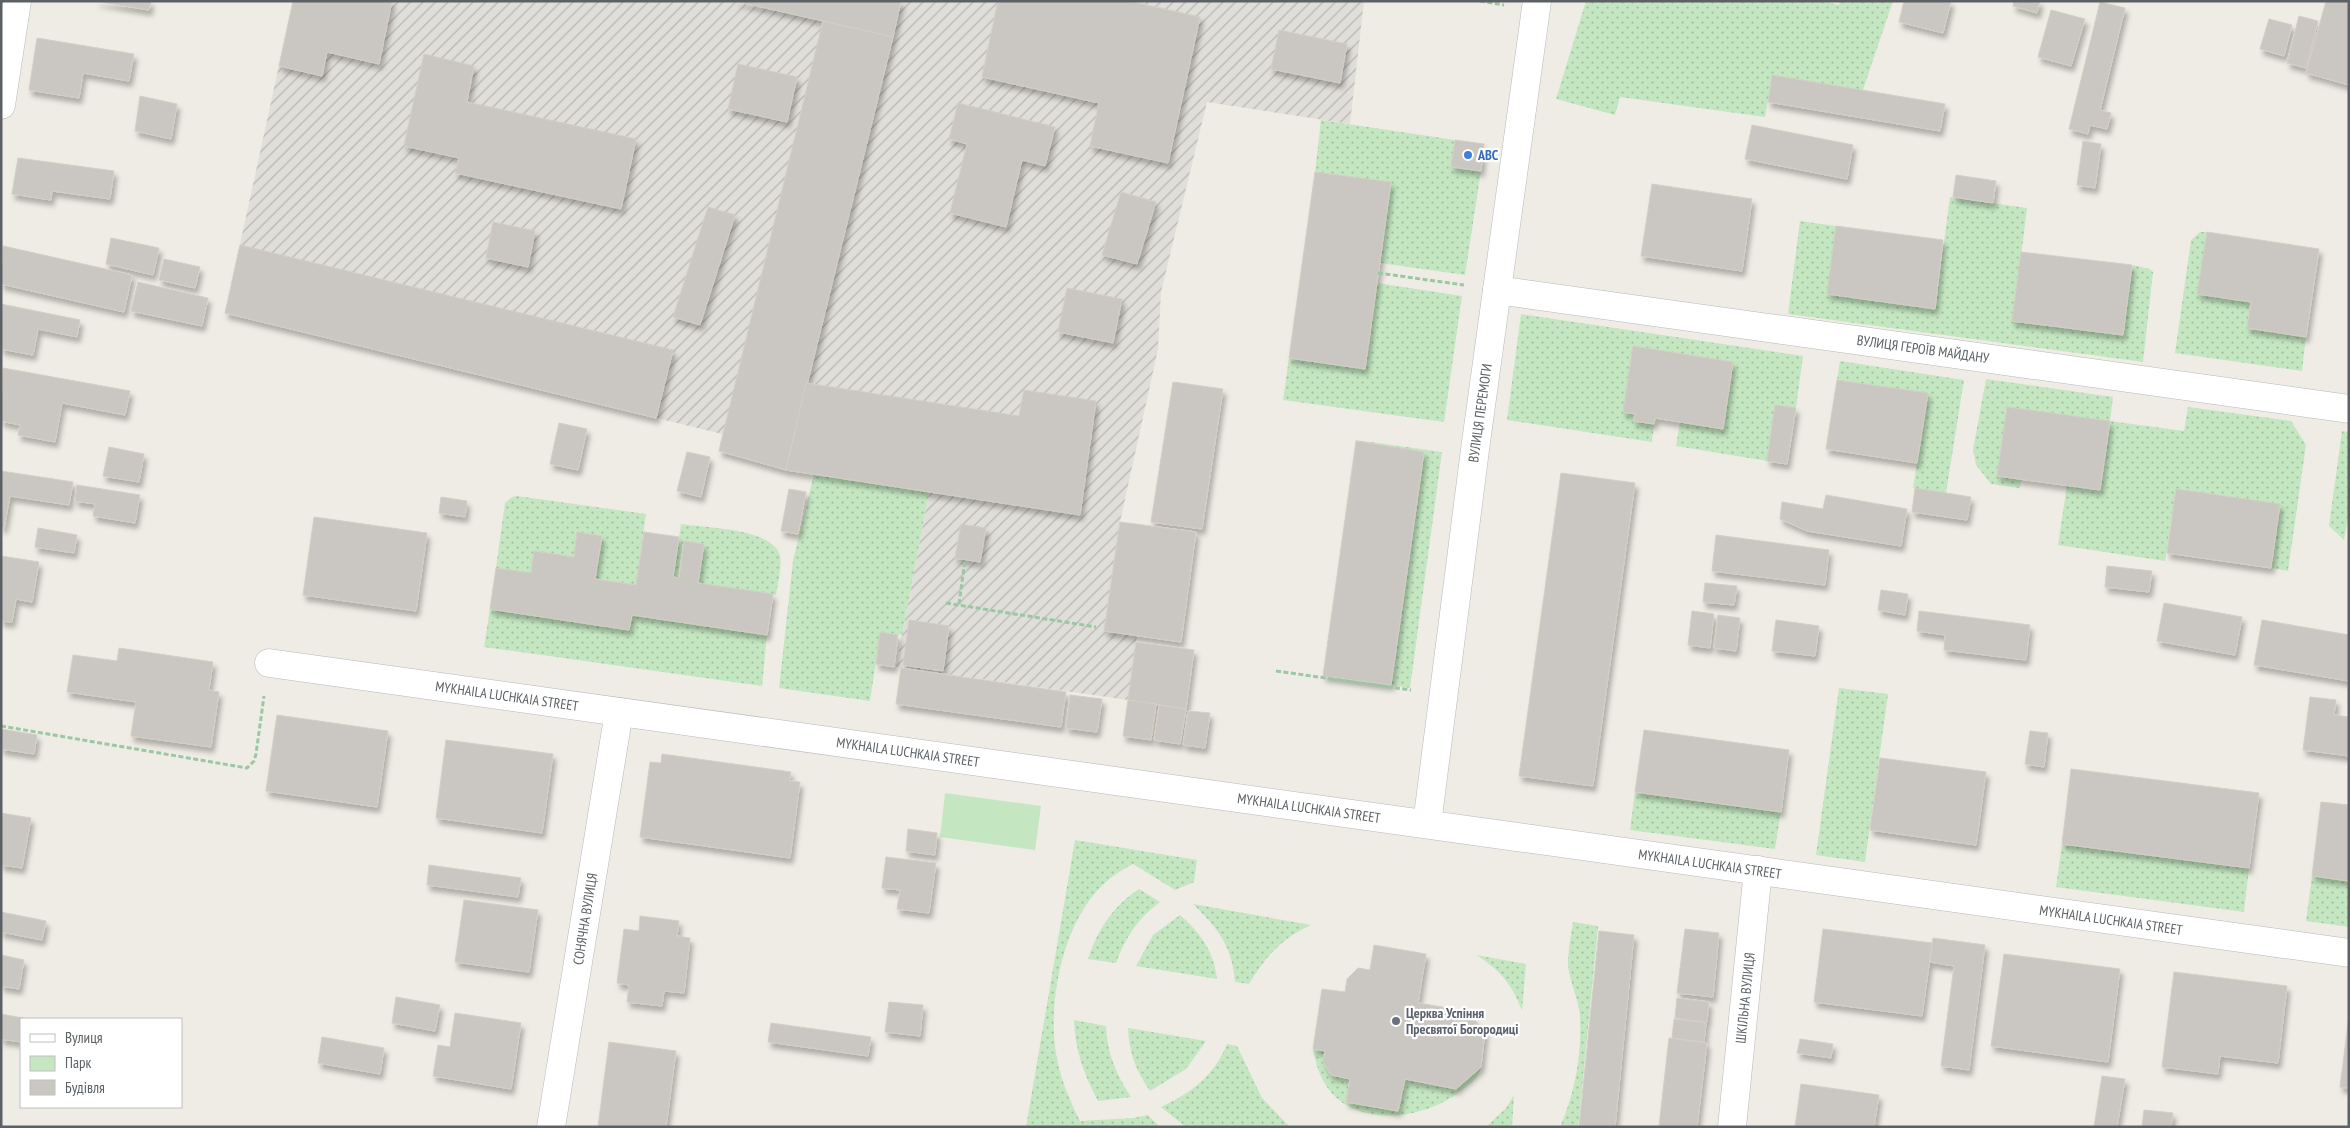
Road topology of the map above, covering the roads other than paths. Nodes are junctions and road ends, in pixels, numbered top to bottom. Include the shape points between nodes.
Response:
1 (17, 1) edge
2 (1537, 1) edge
3 (1, 105) edge
4 (1497, 290) junction
5 (2349, 409) edge
6 (269, 663) road end
7 (619, 712) junction
8 (1427, 824) junction
9 (1758, 870) junction
10 (2349, 953) edge
11 (551, 1127) edge
12 (1732, 1127) edge

1 - 3 street
2 - 4 street, ВУЛИЦЯ ПЕРЕМОГИ
4 - 5 street, ВУЛИЦЯ ГЕРОЇВ МАЙДАНУ
4 - 8 street, ВУЛИЦЯ ПЕРЕМОГИ
6 - 7 street, MYKHAILA LUCHKAIA STREET
7 - 8 street, MYKHAILA LUCHKAIA STREET
7 - 11 street, СОНЯЧНА ВУЛИЦЯ
8 - 9 street, MYKHAILA LUCHKAIA STREET
9 - 10 street, MYKHAILA LUCHKAIA STREET
9 - 12 street, ШКІЛЬНА ВУЛИЦЯ

